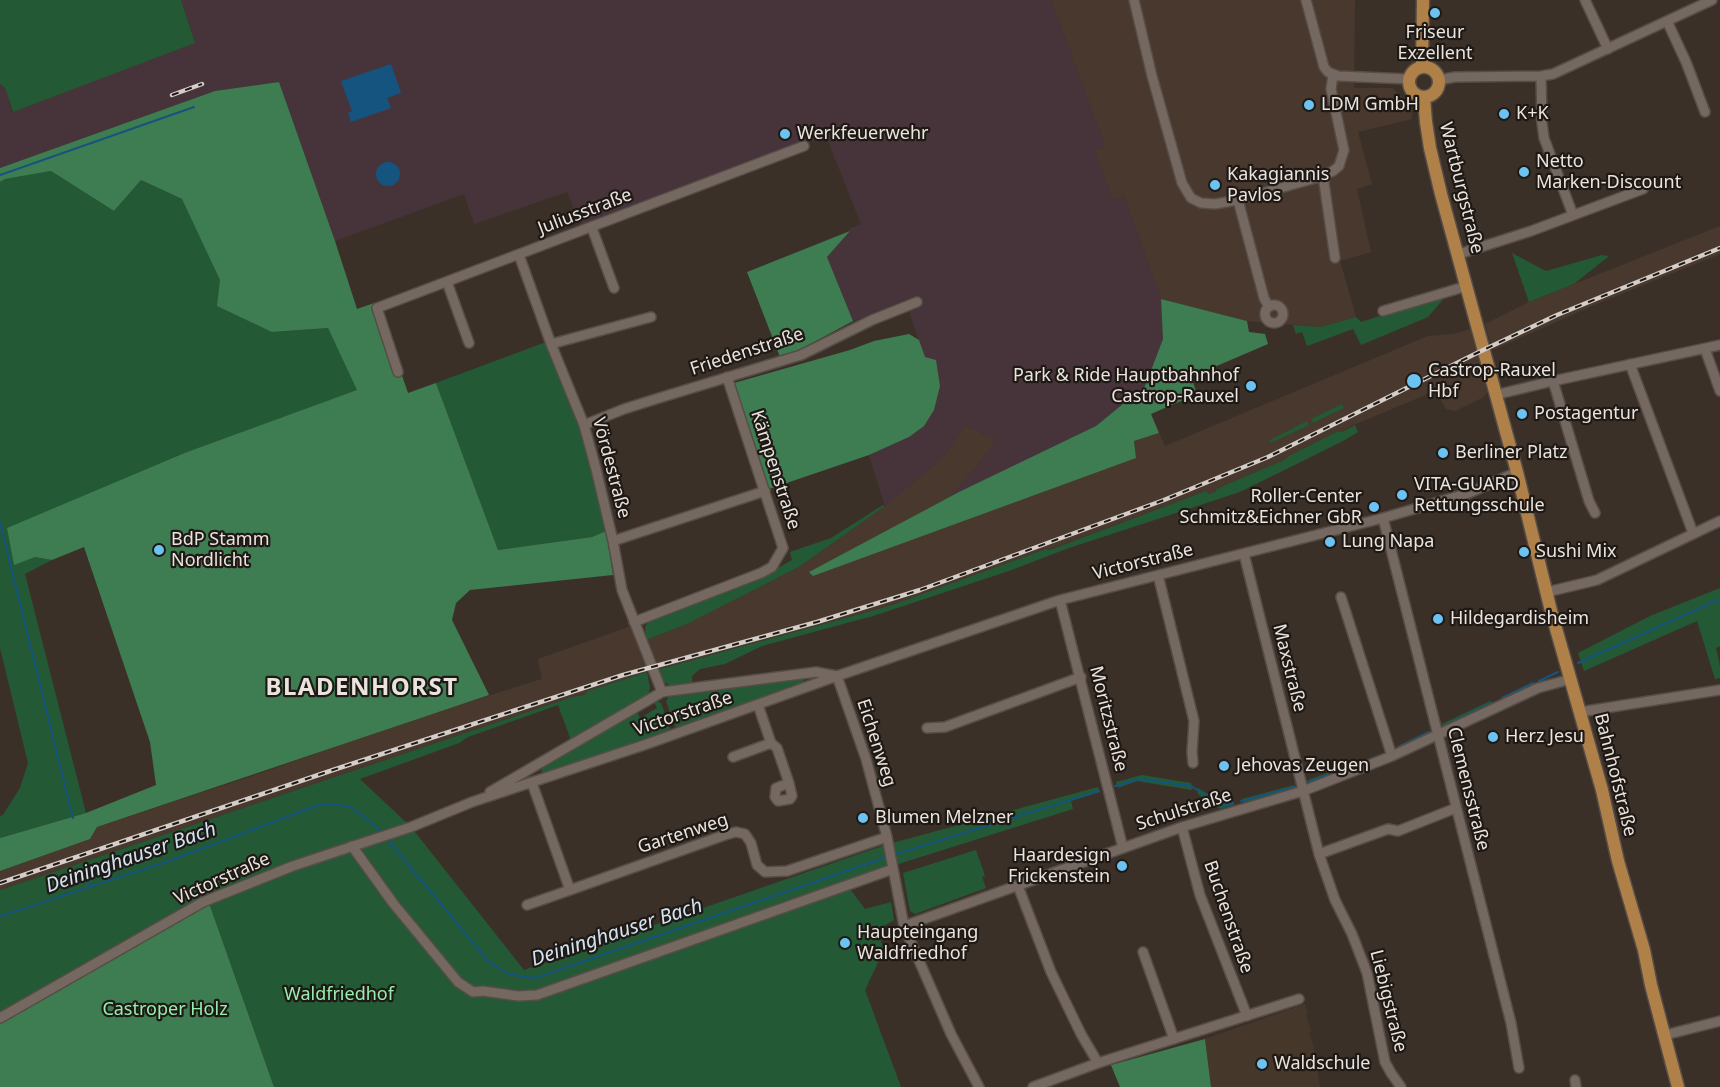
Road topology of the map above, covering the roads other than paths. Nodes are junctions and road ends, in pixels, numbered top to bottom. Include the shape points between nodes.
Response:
1 (1134, 0) edge
2 (1306, 0) edge
3 (1423, 0) edge
4 (1585, 0) edge
5 (1712, 0) edge
6 (1667, 21) junction
7 (1608, 49) junction
8 (1422, 67) junction
9 (1333, 75) junction
10 (1541, 76) junction
11 (1408, 79) junction
12 (1439, 80) junction
13 (1424, 98) junction
14 (1704, 112) dead end
15 (804, 146) dead end
16 (1323, 176) junction
17 (1643, 189) dead end
18 (1238, 200) junction
19 (1573, 215) junction
20 (592, 228) junction
21 (1459, 254) junction
22 (519, 255) junction
23 (1335, 258) dead end
24 (447, 282) junction
25 (1467, 286) junction
26 (614, 288) dead end
27 (917, 302) dead end
28 (1383, 312) dead end
29 (651, 317) dead end
30 (1287, 328) dead end
31 (470, 343) dead end
32 (551, 344) junction
33 (1720, 345) edge
34 (1705, 349) junction
35 (1630, 364) junction
36 (398, 372) dead end
37 (727, 377) junction
38 (1554, 381) junction
39 (1720, 391) edge
40 (1495, 395) junction
41 (584, 425) junction
42 (1517, 472) junction
43 (765, 491) junction
44 (1595, 513) dead end
45 (1383, 518) junction
46 (1720, 521) edge
47 (1693, 533) junction
48 (613, 541) junction
49 (1244, 554) junction
50 (1158, 574) junction
51 (1547, 592) junction
52 (1341, 597) dead end
53 (1060, 600) junction
54 (634, 622) junction
55 (837, 676) junction
56 (1081, 677) junction
57 (1571, 679) junction
58 (1720, 690) edge
59 (662, 692) junction
60 (758, 705) junction
61 (1580, 712) junction
62 (927, 728) dead end
63 (1437, 735) junction
64 (771, 743) junction
65 (1392, 756) junction
66 (733, 757) dead end
67 (1193, 763) dead end
68 (534, 766) junction
69 (536, 782) junction
70 (789, 783) dead end
71 (1303, 791) junction
72 (472, 802) junction
73 (1456, 808) junction
74 (1182, 827) junction
75 (887, 837) junction
76 (352, 846) junction
77 (1123, 848) junction
78 (1319, 854) junction
79 (893, 869) junction
80 (1018, 886) junction
81 (570, 890) junction
82 (527, 905) dead end
83 (904, 926) junction
84 (1143, 952) dead end
85 (1299, 999) dead end
86 (1247, 1016) junction
87 (0, 1018) edge
88 (1720, 1021) edge
89 (1665, 1035) junction
90 (1174, 1039) junction
91 (1098, 1063) junction
92 (1519, 1068) dead end
93 (980, 1087) edge
94 (1033, 1087) edge
95 (1401, 1087) edge
96 (1678, 1087) edge

1 - 18 street via 1184,188 1191,198 1208,204
2 - 9 street via 1324,67
3 - 8 main road
4 - 7 street
5 - 6 street
6 - 7 street
6 - 14 street
7 - 10 street via 1554,74
8 - 11 main road
8 - 12 main road via 1434,71
9 - 11 street
9 - 16 street via 1331,89 1344,150 1339,166
10 - 12 street
10 - 19 street via 1544,138
11 - 13 main road via 1412,92
12 - 13 main road via 1434,93
13 - 21 main road, Wartburgstraße via 1430,148
15 - 20 street, Juliusstraße
16 - 18 street
16 - 23 street
17 - 19 street
18 - 30 street via 1264,298 1269,307 1281,308 1281,319
19 - 21 street
20 - 22 street, Juliusstraße
20 - 26 street
21 - 25 main road, Wartburgstraße
22 - 24 street, Juliusstraße
22 - 32 street, Vördestraße
24 - 31 street
24 - 36 street, Juliusstraße via 376,308
25 - 28 street
25 - 40 main road, Wartburgstraße
27 - 37 street, Friedenstraße via 801,355
29 - 32 street
32 - 41 street, Vördestraße
33 - 34 street
34 - 35 street
34 - 39 street
35 - 38 street
35 - 47 street
37 - 41 street, Friedenstraße
37 - 43 street, Kämpenstraße
38 - 40 street
38 - 44 street
40 - 42 main road
41 - 48 street, Vördestraße
42 - 45 street, Victorstraße via 1478,490
42 - 51 main road, Bahnhofstraße
43 - 48 street
43 - 54 street, Kämpenstraße via 783,548 772,567
45 - 49 street, Victorstraße
45 - 63 street, Clemensstraße
46 - 47 street
47 - 51 street via 1597,580
48 - 54 street, Vördestraße via 622,590
49 - 50 street, Victorstraße
49 - 71 street, Maxstraße
50 - 53 street, Victorstraße
50 - 67 street via 1194,720
51 - 57 main road, Bahnhofstraße
52 - 65 street
53 - 55 street, Victorstraße
53 - 56 street, Moritzstraße
54 - 59 street, Vördestraße
55 - 59 street, Victorstraße via 816,672
55 - 60 street, Victorstraße
55 - 75 street, Eichenweg via 866,759
56 - 62 street via 945,727
56 - 77 street, Moritzstraße
57 - 61 main road, Bahnhofstraße
57 - 63 street, Schulstraße via 1538,688
58 - 61 street
59 - 68 street, Victorstraße
60 - 64 street
60 - 69 street, Victorstraße
61 - 89 main road, Bahnhofstraße
63 - 65 street, Schulstraße
63 - 73 street, Clemensstraße
64 - 66 street
64 - 70 street via 777,748
65 - 71 street, Schulstraße
68 - 69 street
68 - 72 street, Victorstraße
69 - 72 street, Victorstraße
69 - 81 street
71 - 74 street, Schulstraße
71 - 78 street, Liebigstraße
72 - 76 street, Victorstraße
73 - 78 street via 1398,831 1388,829
73 - 92 street, Clemensstraße
74 - 77 street, Schulstraße
74 - 86 street, Buchenstraße via 1201,897
75 - 79 street, Eichenweg
75 - 81 street, Gartenweg via 787,871 765,872 745,834 736,832
76 - 79 street via 458,982 473,992 518,996 537,995
76 - 87 street, Victorstraße via 203,902
77 - 80 street, Schulstraße
78 - 95 street, Liebigstraße via 1367,973 1385,1062
79 - 83 street, Eichenweg
80 - 83 street, Schulstraße
80 - 91 street via 1051,972
81 - 82 street, Gartenweg
83 - 93 street, Eichenweg via 951,1034
84 - 90 street
85 - 86 street
86 - 90 street
88 - 89 street
89 - 96 main road, Bahnhofstraße
90 - 91 street
91 - 94 street

